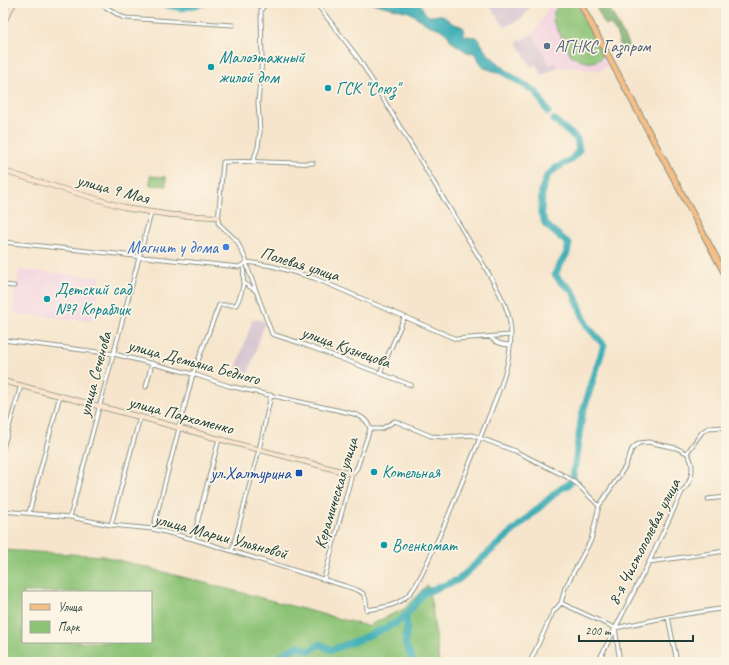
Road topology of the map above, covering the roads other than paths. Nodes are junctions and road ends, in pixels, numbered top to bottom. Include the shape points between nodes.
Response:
1 (14, 3) edge
2 (99, 3) edge
3 (266, 3) edge
4 (316, 3) edge
5 (580, 3) edge
6 (3, 23) edge
7 (234, 25) dead end
8 (253, 161) junction
9 (313, 163) dead end
10 (3, 171) edge
11 (151, 213) junction
12 (218, 217) junction
13 (3, 242) edge
14 (140, 257) junction
15 (247, 262) junction
16 (243, 265) junction
17 (726, 276) edge
18 (244, 283) junction
19 (3, 285) edge
20 (14, 286) dead end
21 (256, 291) junction
22 (404, 318) junction
23 (511, 335) junction
24 (490, 337) junction
25 (3, 340) edge
26 (510, 345) junction
27 (114, 354) junction
28 (152, 363) junction
29 (380, 373) junction
30 (193, 374) junction
31 (3, 381) edge
32 (21, 385) junction
33 (411, 385) dead end
34 (146, 387) dead end
35 (271, 395) junction
36 (60, 396) junction
37 (100, 407) junction
38 (140, 417) junction
39 (179, 427) junction
40 (726, 427) edge
41 (370, 429) junction
42 (480, 437) junction
43 (219, 439) junction
44 (3, 448) edge
45 (259, 450) junction
46 (687, 453) junction
47 (352, 474) junction
48 (726, 497) edge
49 (708, 499) dead end
50 (599, 506) junction
51 (3, 511) edge
52 (28, 513) junction
53 (70, 517) junction
54 (111, 525) junction
55 (152, 530) junction
56 (193, 539) junction
57 (232, 551) junction
58 (726, 551) edge
59 (649, 562) junction
60 (324, 579) junction
61 (561, 603) junction
62 (726, 608) edge
63 (668, 617) junction
64 (615, 628) junction
65 (530, 662) edge
66 (598, 662) edge
67 (620, 662) edge
68 (677, 662) edge

1 - 6 street
2 - 7 street via 126,18
3 - 8 street via 261,10 262,60 258,102 260,132
4 - 23 street via 359,59 485,267 508,311
5 - 17 main road
8 - 9 street
8 - 12 street via 223,162
10 - 11 street, улица 9 Мая
11 - 12 street, улица 9 Мая
11 - 14 street, улица Сеченова
12 - 15 street via 218,223 237,241
13 - 14 street, Полевая улица
14 - 16 street, Полевая улица via 239,267
14 - 27 street, улица Сеченова
15 - 16 street, Полевая улица
15 - 21 street
15 - 22 street, Полевая улица via 314,278
16 - 18 street
18 - 21 street
18 - 30 street via 236,305 219,305
19 - 20 street
21 - 29 street, улица Кузнецова via 272,334
22 - 24 street, Полевая улица via 456,339
22 - 29 street
23 - 24 street, Полевая улица
23 - 26 street
24 - 26 street via 495,342
25 - 27 street, улица Демьяна Бедного
26 - 42 street via 499,391
27 - 28 street, улица Демьяна Бедного
27 - 37 street, улица Сеченова
28 - 30 street, улица Демьяна Бедного
28 - 34 street
29 - 33 street, улица Кузнецова
30 - 35 street, улица Демьяна Бедного via 229,386
30 - 39 street
31 - 32 street, улица Пархоменко
32 - 36 street, улица Пархоменко
32 - 44 street
35 - 41 street, улица Демьяна Бедного via 356,414 367,422
35 - 45 street
36 - 37 street, улица Пархоменко
36 - 52 street
37 - 38 street, улица Пархоменко
37 - 53 street, улица Сеченова
38 - 39 street, улица Пархоменко
38 - 54 street
39 - 43 street, улица Пархоменко
39 - 55 street
40 - 46 street via 708,428 702,432
41 - 42 street, Керамическая улица via 381,429 395,421 431,436
41 - 47 street, Керамическая улица via 357,468
42 - 50 street, Керамическая улица via 567,477
42 - 60 street, улица Марии Ульяновой via 445,526 410,592 396,604 367,610 367,599 363,593
43 - 45 street, улица Пархоменко
43 - 56 street
45 - 47 street, улица Пархоменко
45 - 57 street
46 - 50 street via 648,442 638,443
46 - 59 street, 8-я Чистополевая улица via 692,463 690,483 682,492
47 - 60 street, Керамическая улица
48 - 49 street
50 - 61 street via 591,540 565,588
51 - 52 street, улица Марии Ульяновой
52 - 53 street, улица Марии Ульяновой
53 - 54 street, улица Марии Ульяновой
54 - 55 street, улица Марии Ульяновой
55 - 56 street, улица Марии Ульяновой
56 - 57 street, улица Марии Ульяновой
57 - 60 street, улица Марии Ульяновой
58 - 59 street
59 - 64 street, 8-я Чистополевая улица
61 - 64 street
61 - 65 street via 553,612
62 - 63 street
63 - 64 street
63 - 68 street
64 - 66 street, 8-я Чистополевая улица
64 - 67 street

